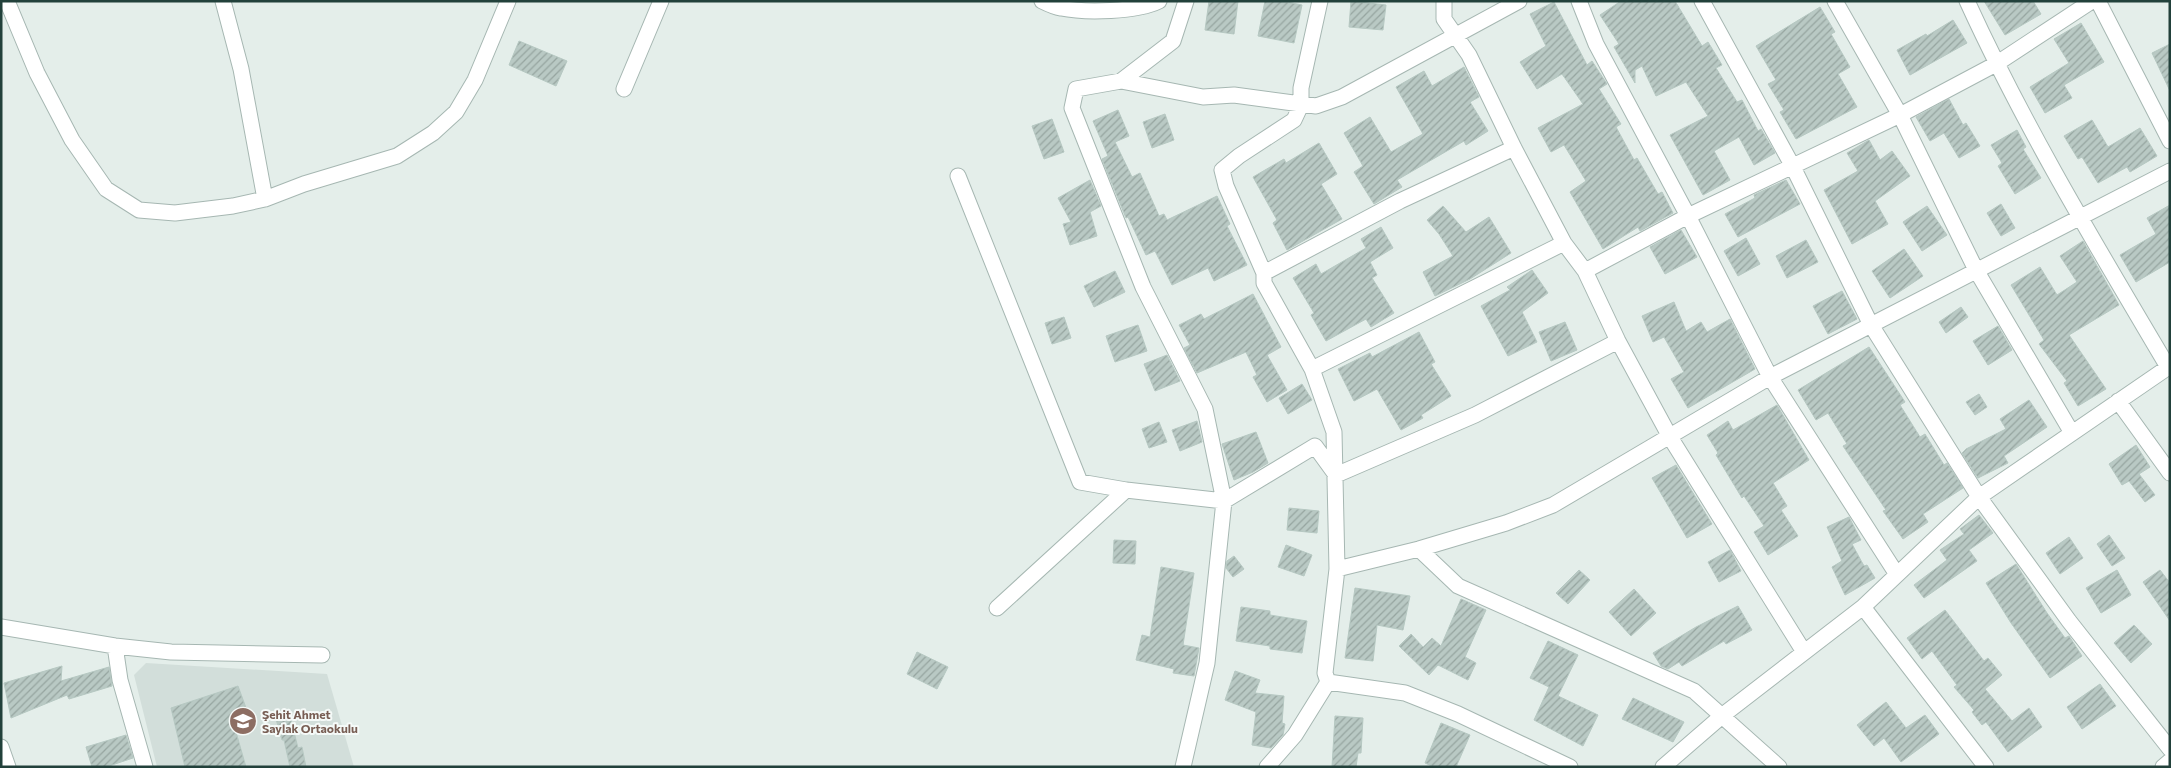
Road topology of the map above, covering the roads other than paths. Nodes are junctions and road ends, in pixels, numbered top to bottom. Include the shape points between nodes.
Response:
1 (7, 1) edge
2 (223, 1) edge
3 (508, 1) edge
4 (661, 1) edge
5 (1159, 1) edge
6 (1186, 1) edge
7 (1320, 1) edge
8 (1444, 1) edge
9 (1519, 1) edge
10 (1579, 1) edge
11 (1702, 1) edge
12 (1835, 1) edge
13 (1967, 1) edge
14 (2092, 1) edge
15 (2098, 1) edge
16 (1046, 2) edge
17 (1455, 35) junction
18 (1996, 64) junction
19 (1122, 81) junction
20 (624, 89) dead end
21 (1300, 105) junction
22 (1900, 115) junction
23 (2170, 141) edge
24 (1514, 148) junction
25 (1792, 165) junction
26 (2170, 171) edge
27 (958, 176) dead end
28 (265, 199) junction
29 (1688, 216) junction
30 (2079, 216) junction
31 (1564, 243) junction
32 (1976, 270) junction
33 (1585, 271) junction
34 (1264, 272) junction
35 (1871, 325) junction
36 (1618, 341) junction
37 (2169, 367) edge
38 (1312, 369) junction
39 (1770, 377) junction
40 (2118, 401) junction
41 (2072, 433) junction
42 (1670, 437) junction
43 (2170, 473) edge
44 (1336, 475) junction
45 (1126, 490) junction
46 (1979, 497) junction
47 (1224, 501) junction
48 (1419, 549) junction
49 (1337, 569) junction
50 (1896, 573) junction
51 (1863, 607) junction
52 (997, 608) dead end
53 (1, 627) edge
54 (114, 646) junction
55 (1804, 652) junction
56 (322, 654) dead end
57 (1328, 682) junction
58 (1723, 715) junction
59 (1, 747) edge
60 (2170, 749) edge
61 (2170, 761) edge
62 (8, 767) edge
63 (145, 767) edge
64 (1183, 767) edge
65 (1267, 767) edge
66 (1570, 767) edge
67 (1663, 767) edge
68 (1778, 767) edge
69 (1986, 767) edge
70 (2163, 767) edge

1 - 28 street via 37,73 72,140 106,189 139,210 175,213
2 - 28 street via 241,70
3 - 28 street via 475,80 456,112 433,133 398,156
4 - 20 street
5 - 16 street via 1148,6 1107,11 1060,8
6 - 19 street via 1173,41
7 - 21 street
8 - 17 street via 1444,19
9 - 17 street
10 - 29 street via 1596,44
11 - 25 street
12 - 22 street
13 - 18 street
14 - 18 street
15 - 23 street
17 - 21 street via 1342,96 1316,106
17 - 24 street via 1469,54
18 - 22 street
18 - 30 street
19 - 21 street via 1203,97 1234,95
19 - 47 street via 1076,89 1072,108 1143,287 1205,409
21 - 34 street via 1294,120 1222,170
22 - 25 street
22 - 32 street
24 - 31 street
24 - 34 street via 1400,201
25 - 29 street
25 - 35 street
26 - 30 street
27 - 45 street via 1080,482
29 - 33 street
29 - 39 street
30 - 32 street
30 - 37 street
31 - 33 street
31 - 38 street
32 - 35 street
32 - 41 street
33 - 36 street
34 - 38 street via 1264,283
35 - 39 street
35 - 46 street
36 - 42 street
36 - 44 street via 1475,416
37 - 40 street
38 - 44 street via 1334,432
39 - 42 street
39 - 50 street
40 - 41 street
40 - 43 street
41 - 46 street
42 - 48 street via 1553,505
42 - 55 street
44 - 47 street via 1315,446
44 - 49 street
45 - 47 street
45 - 52 street
46 - 50 street
46 - 60 street via 2069,621
47 - 64 street via 1207,662
48 - 49 street
48 - 58 street via 1458,586 1694,691
49 - 57 street via 1325,673
50 - 51 street
51 - 55 street
51 - 69 street
53 - 54 street
54 - 56 street via 171,652
54 - 63 street via 120,680
55 - 58 street
57 - 65 street via 1295,735
57 - 66 street via 1405,693 1458,714
58 - 67 street
58 - 68 street
59 - 62 street
61 - 70 street

